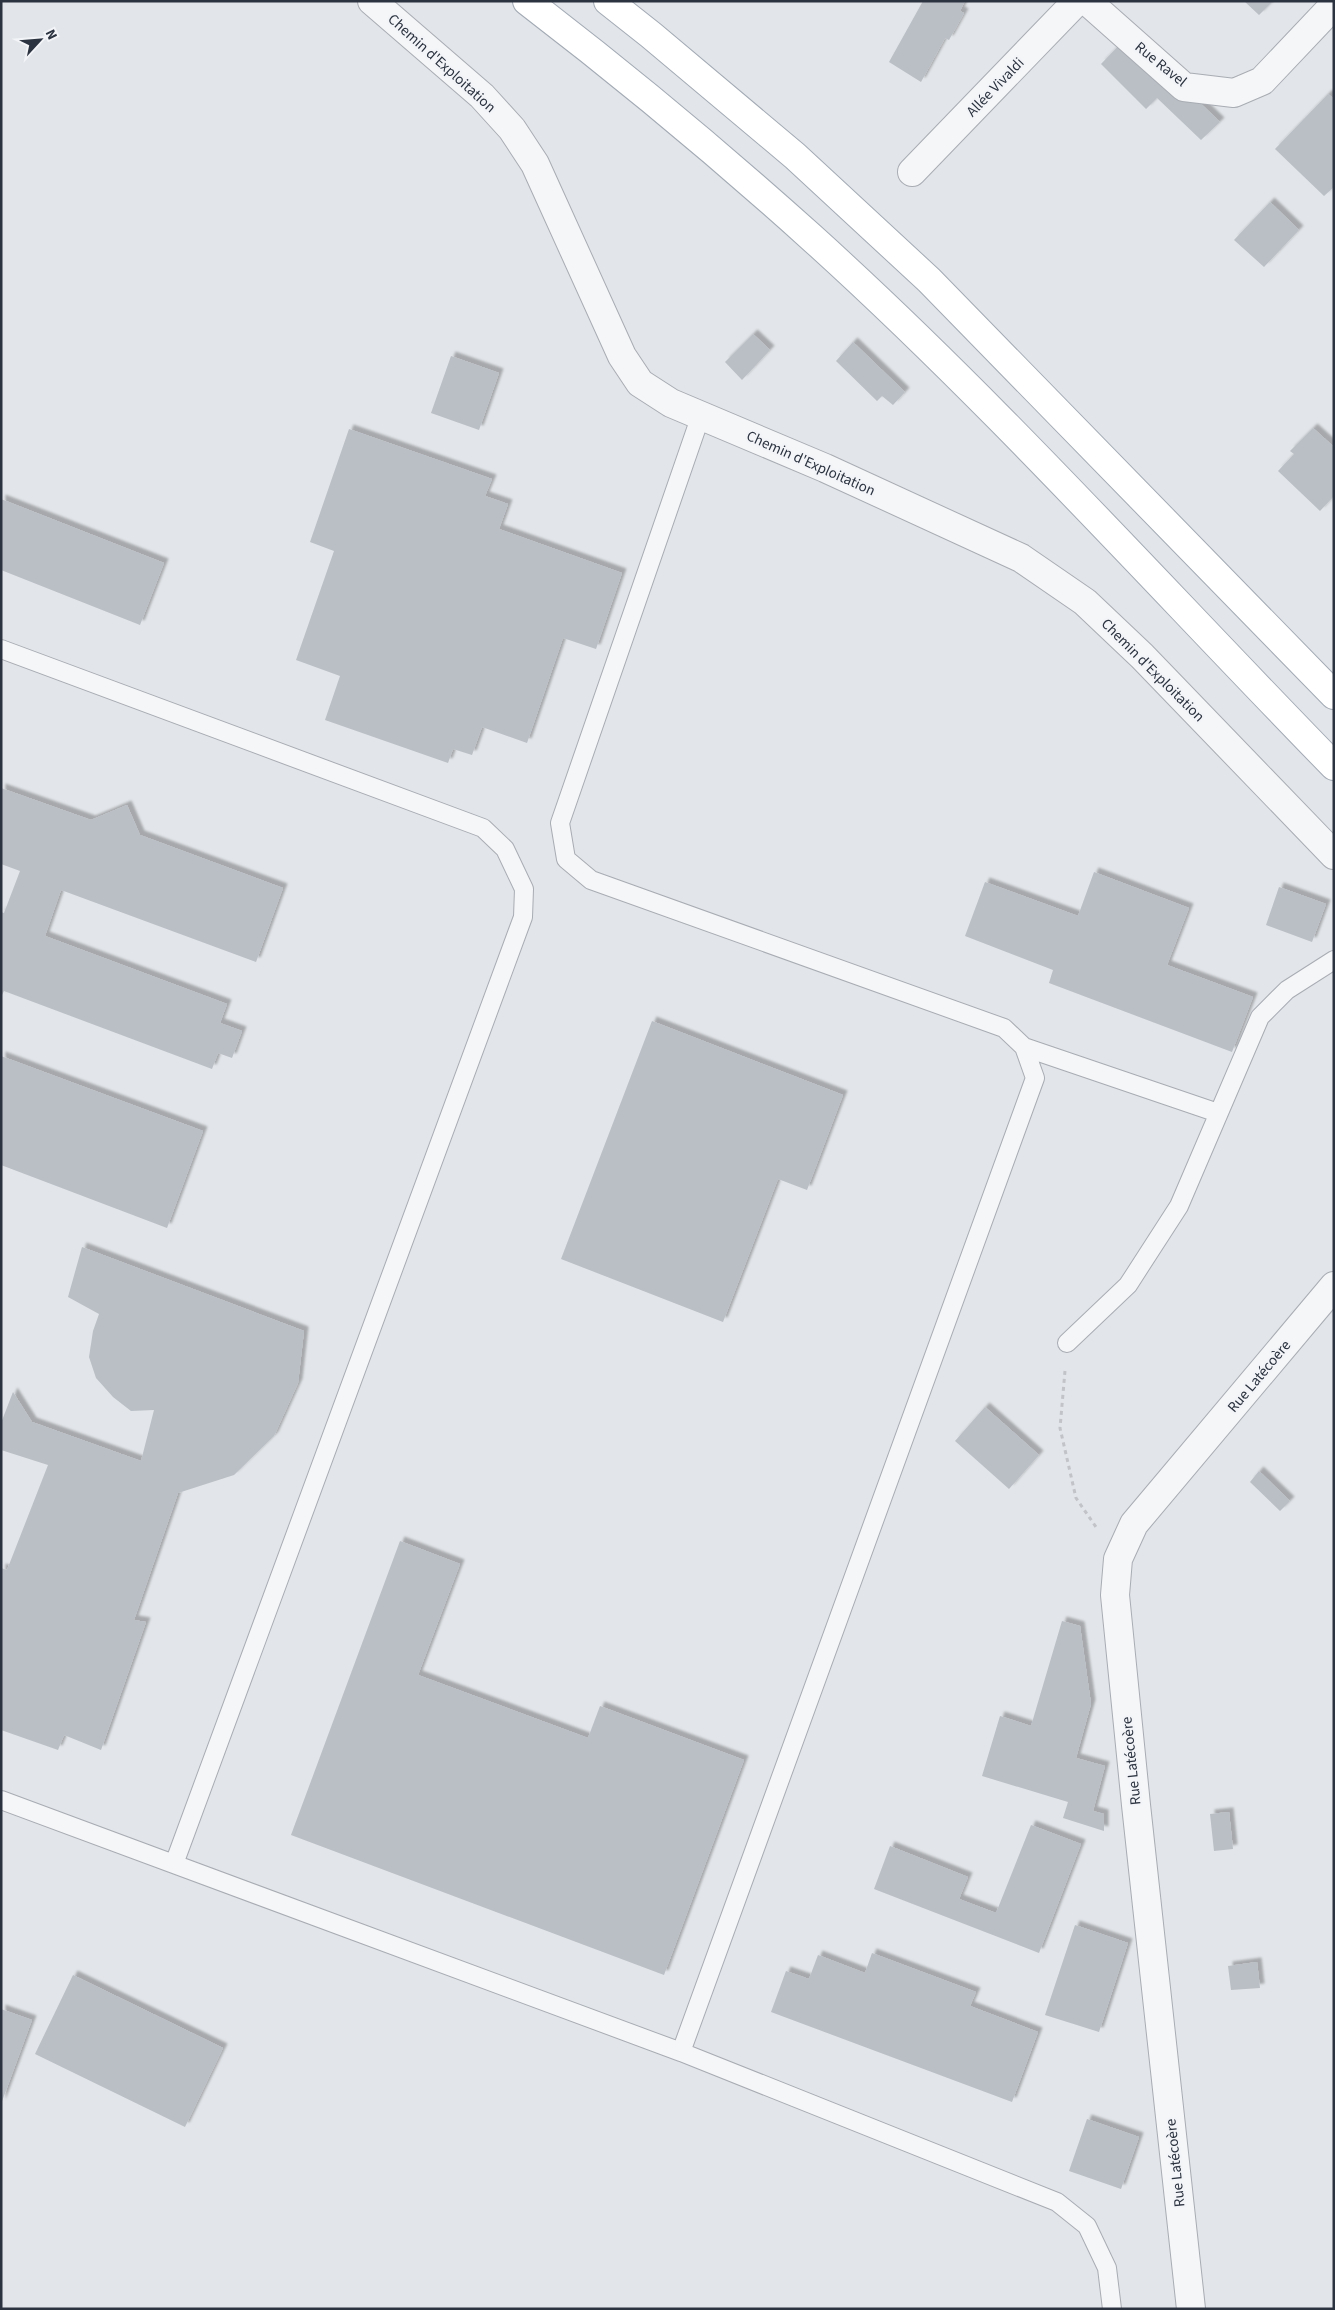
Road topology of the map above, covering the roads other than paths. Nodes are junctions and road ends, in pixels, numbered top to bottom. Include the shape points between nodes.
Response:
1 (372, 1) edge
2 (528, 1) edge
3 (608, 1) edge
4 (1077, 1) edge
5 (1087, 1) edge
6 (1334, 5) edge
7 (912, 172) dead end
8 (701, 415) junction
9 (1, 649) edge
10 (1334, 695) edge
11 (1334, 766) edge
12 (1334, 855) edge
13 (1334, 960) edge
14 (1024, 1047) junction
15 (1218, 1113) junction
16 (1334, 1286) edge
17 (1067, 1343) road end
18 (1, 1800) edge
19 (174, 1864) junction
20 (681, 2052) junction
21 (1112, 2309) edge
22 (1191, 2309) edge

1 - 8 street, Chemin d'Exploitation via 482,96 512,128 535,164 622,356 640,383 671,403
2 - 11 main road via 818,244 1031,450
3 - 10 main road via 795,156 929,280
4 - 7 street, Allée Vivaldi
5 - 6 street, Rue Ravel via 1184,88 1234,94 1262,81
8 - 12 street, Chemin d'Exploitation via 1021,558 1084,602 1142,656
8 - 14 lane via 560,823 566,858 591,880 1004,1028
9 - 19 lane via 483,828 505,849 524,889 523,917
13 - 15 lane via 1287,990 1260,1017
14 - 15 lane
14 - 20 lane via 1035,1078
15 - 17 lane via 1179,1206 1128,1285
16 - 22 street, Rue Latécoère via 1134,1524 1118,1558 1115,1595
18 - 19 lane
19 - 20 lane
20 - 21 lane via 1057,2202 1086,2226 1107,2268

